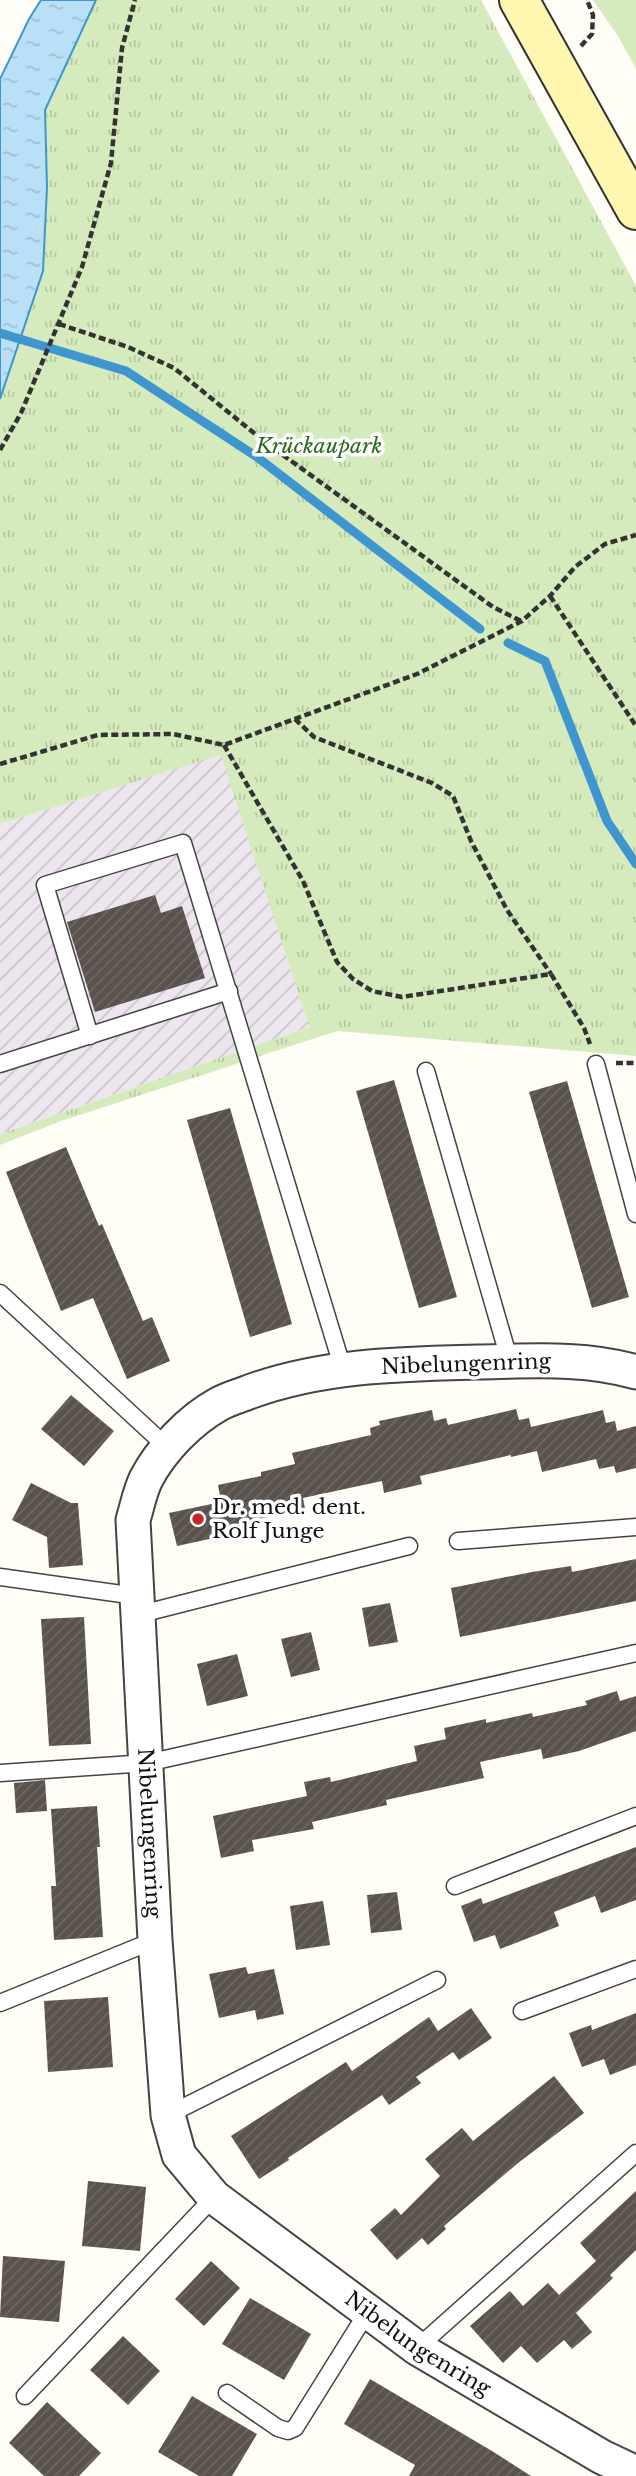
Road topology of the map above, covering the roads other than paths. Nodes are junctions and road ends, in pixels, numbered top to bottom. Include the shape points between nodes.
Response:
1 (520, 1) edge
2 (636, 210) edge
3 (229, 991) junction
4 (90, 1036) junction
5 (0, 1064) edge
6 (596, 1064) road end
7 (426, 1071) dead end
8 (636, 1214) edge
9 (0, 1293) edge
10 (510, 1362) junction
11 (343, 1369) junction
12 (636, 1372) edge
13 (168, 1448) junction
14 (636, 1527) edge
15 (458, 1541) dead end
16 (409, 1546) dead end
17 (0, 1577) edge
18 (137, 1605) junction
19 (636, 1653) edge
20 (147, 1762) junction
21 (0, 1773) edge
22 (636, 1816) edge
23 (455, 1885) dead end
24 (155, 1940) junction
25 (636, 1969) edge
26 (437, 1980) dead end
27 (0, 2003) edge
28 (522, 2011) dead end
29 (168, 2115) junction
30 (636, 2154) edge
31 (214, 2197) junction
32 (368, 2311) junction
33 (417, 2348) junction
34 (227, 2393) dead end
35 (25, 2396) dead end
36 (636, 2473) edge

1 - 2 main road
3 - 4 lane
3 - 4 lane via 183,843 45,885
3 - 11 lane
4 - 5 lane
6 - 8 lane
7 - 10 lane
9 - 13 lane
10 - 11 street, Nibelungenring
10 - 12 street, Nibelungenring via 569,1361
11 - 13 street, Nibelungenring via 281,1380 219,1403
13 - 18 street, Nibelungenring via 146,1480 133,1520
14 - 15 lane
16 - 18 lane
17 - 18 lane
18 - 20 street, Nibelungenring
19 - 20 lane
20 - 21 lane
20 - 24 street, Nibelungenring
22 - 23 lane
24 - 27 lane
24 - 29 street, Nibelungenring
25 - 28 lane
26 - 29 lane
29 - 31 street, Nibelungenring via 179,2155
30 - 33 lane
31 - 32 street, Nibelungenring
31 - 35 lane
32 - 33 street, Nibelungenring
32 - 34 lane via 295,2428 278,2428
33 - 36 street, Nibelungenring

